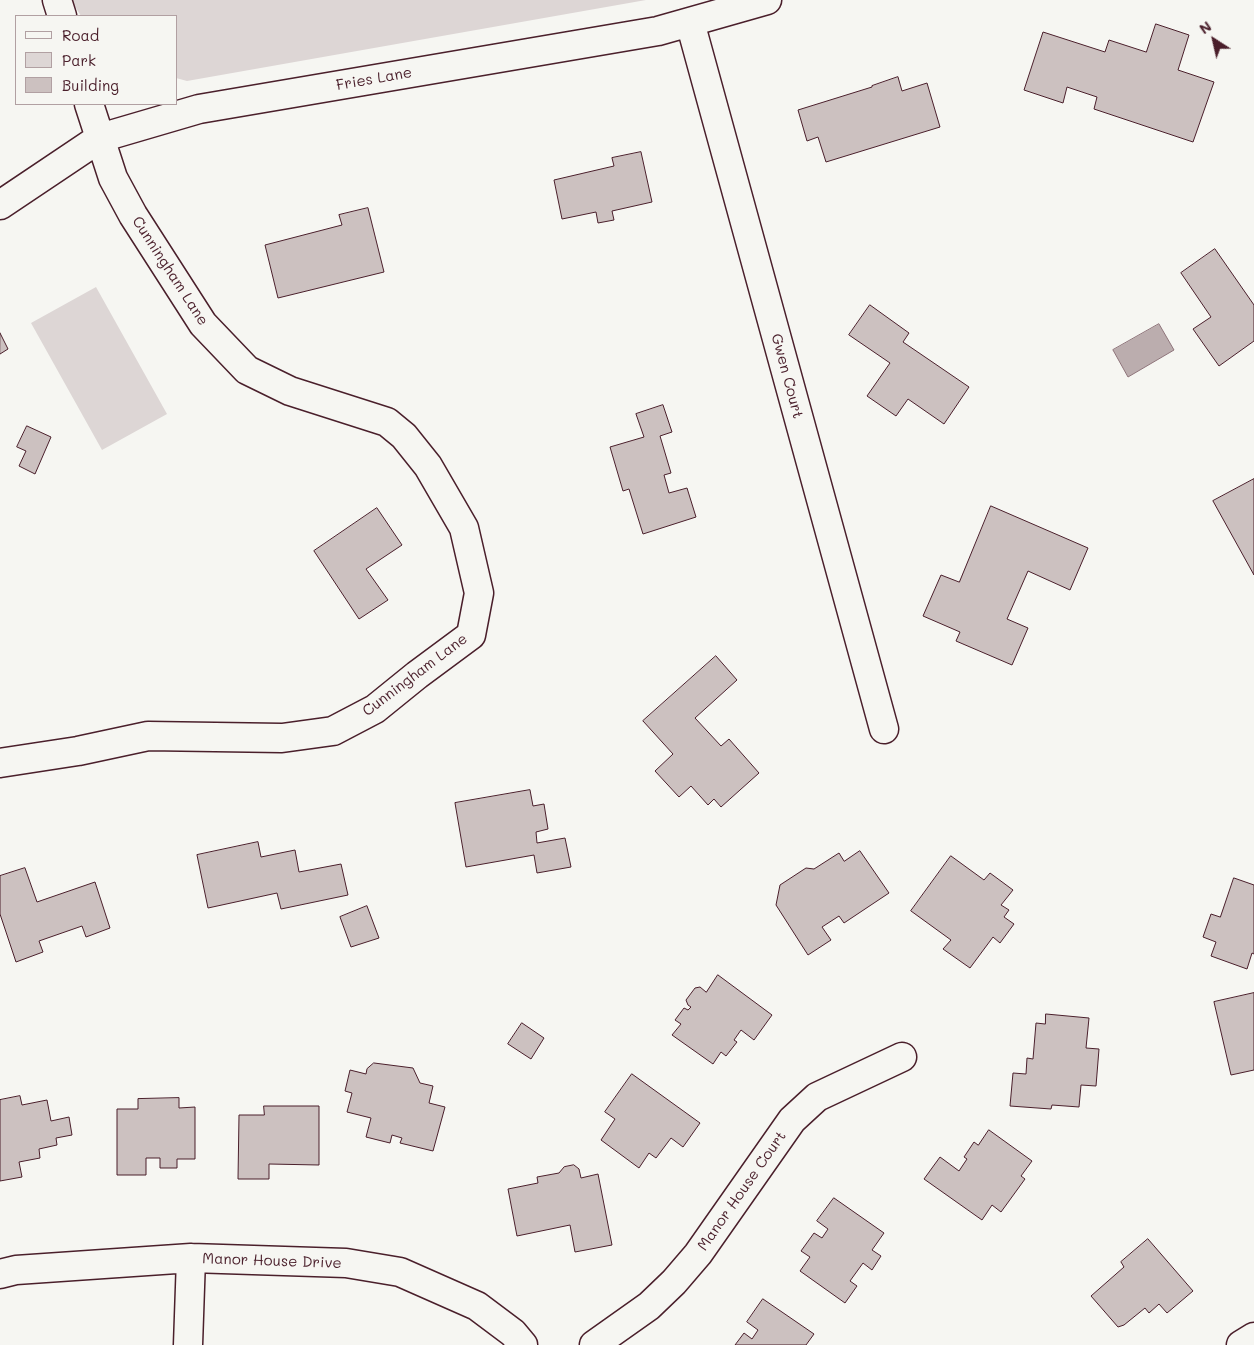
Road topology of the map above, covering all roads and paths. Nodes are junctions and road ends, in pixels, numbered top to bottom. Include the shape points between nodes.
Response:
1 (57, 0) edge
2 (767, 0) edge
3 (62, 15) edge
4 (690, 22) junction
5 (89, 105) edge
6 (100, 138) junction
7 (0, 205) edge
8 (884, 729) dead end
9 (0, 763) edge
10 (902, 1057) dead end
11 (191, 1258) junction
12 (0, 1274) edge
13 (1254, 1337) edge
14 (188, 1345) edge
15 (523, 1345) edge
16 (594, 1345) edge
17 (1241, 1345) edge

1 - 3 street
2 - 4 street, Fries Lane
4 - 6 street, Fries Lane via 658,31 199,109
4 - 8 street, Gwen Court
5 - 6 street, Cunningham Lane
6 - 7 street, Fries Lane
6 - 9 street, Cunningham Lane via 113,178 133,215 203,324 247,370 290,391 387,422 404,436 428,466 464,528 479,592 471,635 375,710 333,731 282,738 148,736
10 - 16 street, Manor House Court via 817,1097 798,1114 698,1254 674,1282 649,1306
11 - 12 street, Manor House Drive via 16,1270
11 - 14 street
11 - 15 street, Manor House Drive via 346,1263 400,1272 477,1306 513,1332
13 - 17 street

